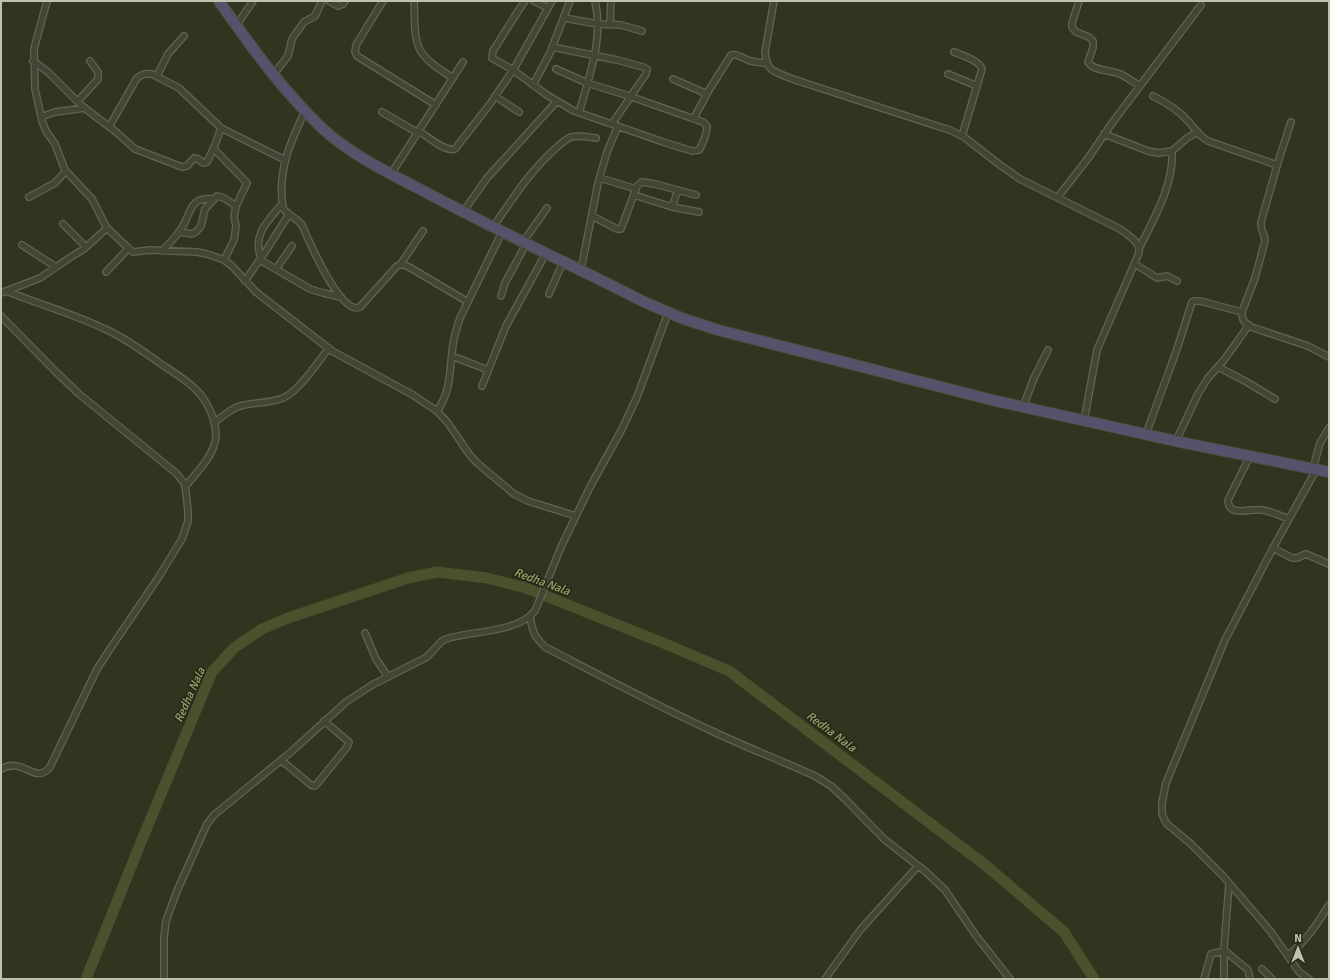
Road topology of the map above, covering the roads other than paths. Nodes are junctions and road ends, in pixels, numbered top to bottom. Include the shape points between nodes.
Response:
1 (47, 1) edge
2 (219, 1) edge
3 (253, 1) edge
4 (322, 1) edge
5 (329, 1) edge
6 (345, 1) edge
7 (383, 1) edge
8 (414, 1) edge
9 (525, 1) edge
10 (534, 1) edge
11 (552, 1) edge
12 (570, 1) edge
13 (595, 1) edge
14 (611, 1) edge
15 (774, 1) edge
16 (1072, 1) edge
17 (1079, 2) edge
18 (1201, 5) dead end
19 (548, 8) junction
20 (564, 18) junction
21 (598, 24) junction
22 (610, 24) junction
23 (236, 26) junction
24 (642, 30) dead end
25 (184, 36) dead end
26 (552, 47) junction
27 (954, 52) dead end
28 (594, 56) junction
29 (33, 61) junction
30 (90, 61) dead end
31 (463, 62) dead end
32 (767, 63) junction
33 (556, 69) dead end
34 (513, 70) junction
35 (948, 74) dead end
36 (273, 75) junction
37 (157, 76) junction
38 (453, 78) junction
39 (672, 79) dead end
40 (587, 83) junction
41 (533, 85) junction
42 (977, 86) junction
43 (1140, 86) junction
44 (707, 94) junction
45 (496, 96) junction
46 (631, 96) junction
47 (1153, 96) dead end
48 (78, 101) junction
49 (557, 101) junction
50 (436, 105) junction
51 (85, 108) junction
52 (305, 111) junction
53 (382, 112) dead end
54 (518, 112) dead end
55 (579, 113) junction
56 (41, 117) junction
57 (694, 118) junction
58 (1291, 122) dead end
59 (615, 125) junction
60 (109, 127) junction
61 (221, 128) junction
62 (418, 132) junction
63 (1198, 132) junction
64 (1104, 134) junction
65 (962, 136) junction
66 (596, 138) dead end
67 (214, 149) junction
68 (1172, 150) junction
69 (285, 160) junction
70 (1277, 165) junction
71 (66, 171) junction
72 (391, 174) junction
73 (600, 178) junction
74 (678, 190) junction
75 (635, 192) junction
76 (696, 195) dead end
77 (29, 197) dead end
78 (1058, 197) junction
79 (213, 199) junction
80 (282, 204) junction
81 (236, 206) junction
82 (672, 207) junction
83 (547, 208) dead end
84 (463, 212) junction
85 (699, 212) dead end
86 (289, 214) junction
87 (592, 216) junction
88 (63, 224) dead end
89 (107, 228) junction
90 (498, 229) junction
91 (423, 231) dead end
92 (179, 232) junction
93 (525, 243) junction
94 (22, 245) dead end
95 (292, 246) dead end
96 (86, 247) junction
97 (128, 249) junction
98 (1139, 249) junction
99 (162, 251) junction
100 (546, 253) junction
101 (261, 259) junction
102 (224, 260) junction
103 (563, 262) junction
104 (1135, 264) junction
105 (400, 265) junction
106 (56, 267) junction
107 (276, 269) junction
108 (581, 270) junction
109 (106, 272) dead end
110 (245, 281) junction
111 (1177, 281) dead end
112 (3, 292) edge
113 (549, 294) dead end
114 (502, 296) dead end
115 (341, 297) junction
116 (468, 302) junction
117 (1242, 312) junction
118 (668, 313) junction
119 (1, 316) edge
120 (1249, 326) junction
121 (329, 348) junction
122 (1048, 350) dead end
123 (452, 356) junction
124 (1329, 357) edge
125 (1218, 367) junction
126 (488, 370) junction
127 (482, 386) dead end
128 (1275, 399) dead end
129 (1023, 407) junction
130 (437, 411) junction
131 (1084, 421) junction
132 (214, 423) junction
133 (1329, 428) edge
134 (1146, 434) junction
135 (1176, 441) junction
136 (1250, 456) junction
137 (1315, 469) junction
138 (1329, 472) edge
139 (185, 487) junction
140 (576, 516) junction
141 (1289, 520) junction
142 (1273, 548) junction
143 (1329, 564) edge
144 (530, 617) junction
145 (365, 633) dead end
146 (388, 677) junction
147 (324, 721) junction
148 (281, 760) junction
149 (1, 769) edge
150 (918, 866) junction
151 (1229, 884) junction
152 (1329, 905) edge
153 (1224, 950) junction
154 (1288, 955) junction
155 (1262, 969) dead end
156 (164, 979) edge
157 (824, 979) edge
158 (1010, 979) edge
159 (1204, 979) edge
160 (1224, 979) edge
161 (1250, 979) edge
162 (1272, 979) edge
163 (1309, 979) edge

1 - 29 street
2 - 23 highway
3 - 23 street
4 - 36 street via 314,16 303,24 292,39 288,56
5 - 6 street via 338,6
7 - 50 street via 356,45 357,56
8 - 38 street via 416,35 420,49
9 - 34 street via 492,54 492,58
10 - 19 street
11 - 19 street
12 - 20 street
13 - 21 street
14 - 22 street
15 - 32 street via 765,52
16 - 17 street
17 - 43 street via 1072,27 1093,41 1088,62 1090,65 1126,76
18 - 43 street
19 - 34 street
20 - 21 street
20 - 26 street
21 - 22 street
21 - 28 street
22 - 24 street
23 - 36 highway
25 - 37 street via 168,54
26 - 28 street
26 - 41 street
27 - 42 street via 982,66
28 - 40 street
28 - 46 street via 647,69
29 - 48 street
29 - 56 street
30 - 48 street via 98,72 98,79
31 - 38 street
32 - 44 street via 731,55
32 - 65 street via 778,73
33 - 40 street
34 - 41 street
34 - 45 street
35 - 42 street
36 - 52 highway
37 - 60 street via 148,73 137,78
37 - 61 street via 179,88
38 - 50 street
39 - 44 street
40 - 46 street
40 - 55 street
41 - 49 street
42 - 65 street
43 - 64 street
44 - 57 street
45 - 54 street
45 - 62 street via 455,149 446,149
46 - 57 street
46 - 59 street
47 - 63 street via 1179,112
48 - 51 street
49 - 55 street
49 - 84 street via 484,183
50 - 62 street
51 - 56 street
51 - 60 street
52 - 69 street
52 - 72 highway via 339,141
53 - 62 street
55 - 59 street
56 - 71 street
57 - 59 street via 707,126 702,146 696,151
58 - 70 street
59 - 73 street
60 - 67 street via 135,149 182,167 187,166 194,158 203,163 207,162
61 - 67 street
61 - 69 street
62 - 72 street
63 - 68 street
63 - 70 street via 1208,141
64 - 68 street via 1148,151 1158,153
64 - 78 street
65 - 78 street via 1011,173
66 - 90 street via 570,138 543,160 530,174
67 - 81 street via 247,183
68 - 98 street via 1169,181
69 - 80 street
70 - 117 street via 1261,222 1265,238 1263,249
71 - 77 street via 55,183
71 - 89 street via 92,199
72 - 84 highway
73 - 75 street
73 - 87 street
74 - 75 street via 647,182 639,184
74 - 76 street
74 - 82 street
75 - 82 street
75 - 87 street via 621,229
78 - 98 street via 1120,229 1136,241
79 - 81 street via 220,196
79 - 92 street via 200,200 191,207
79 - 92 street via 205,210 201,226 196,232
80 - 86 street
80 - 101 street via 259,235
81 - 102 street via 236,234
82 - 85 street
83 - 93 street
84 - 90 highway
86 - 101 street
86 - 115 street via 302,225 319,264
87 - 108 street
88 - 96 street
89 - 96 street
89 - 97 street
90 - 93 highway
90 - 116 street
91 - 105 street
92 - 99 street
93 - 100 highway
93 - 114 street via 505,283
94 - 106 street
95 - 107 street
96 - 106 street
97 - 99 street via 136,252
97 - 109 street
98 - 104 street
99 - 102 street via 197,252
100 - 103 highway
100 - 126 street via 506,326
101 - 107 street
101 - 110 street
102 - 110 street
103 - 108 highway
103 - 113 street
104 - 111 street via 1157,278 1167,276
104 - 131 street via 1097,350
105 - 115 street via 360,307 351,307
105 - 116 street via 409,266
106 - 112 street via 40,278
107 - 115 street via 310,289
108 - 118 highway
110 - 121 street
112 - 132 street via 106,329 136,347 201,394
116 - 123 street via 457,328
117 - 120 street via 1243,320
117 - 134 street via 1196,300 1192,302
118 - 129 highway via 768,343
118 - 140 street via 634,403
119 - 139 street via 74,390 176,473
120 - 124 street via 1308,346
120 - 125 street
121 - 130 street
121 - 132 street via 298,386 284,398 237,407
122 - 129 street
123 - 126 street
123 - 130 street via 446,395
125 - 128 street
125 - 135 street via 1198,394
126 - 127 street
129 - 131 highway
130 - 140 street via 476,462 514,494
131 - 134 highway
132 - 139 street via 215,441 210,454
133 - 137 street via 1320,443
134 - 135 highway
135 - 136 highway
136 - 137 highway
136 - 141 street via 1228,500 1229,507 1236,512 1264,510
137 - 138 highway
137 - 141 street
139 - 149 street via 188,521 182,539 97,669 50,767 38,774 12,765
140 - 144 street via 535,612
141 - 142 street
142 - 143 street via 1292,558 1306,554
142 - 151 street via 1225,640 1166,783 1162,803 1162,813 1167,824 1191,844
144 - 146 street via 505,628 446,639 427,657
144 - 150 street via 532,631 545,647 715,733 815,776 846,799 884,839
145 - 146 street via 376,659
146 - 147 street via 359,693
147 - 148 street
147 - 148 street via 349,742 316,785 312,785
148 - 156 street via 214,815 207,824 166,921
150 - 157 street via 861,929
150 - 158 street via 945,890
151 - 153 street
151 - 154 street
152 - 154 street via 1304,942
153 - 159 street via 1211,954
153 - 160 street
153 - 161 street via 1248,970
154 - 163 street via 1299,972
155 - 162 street

